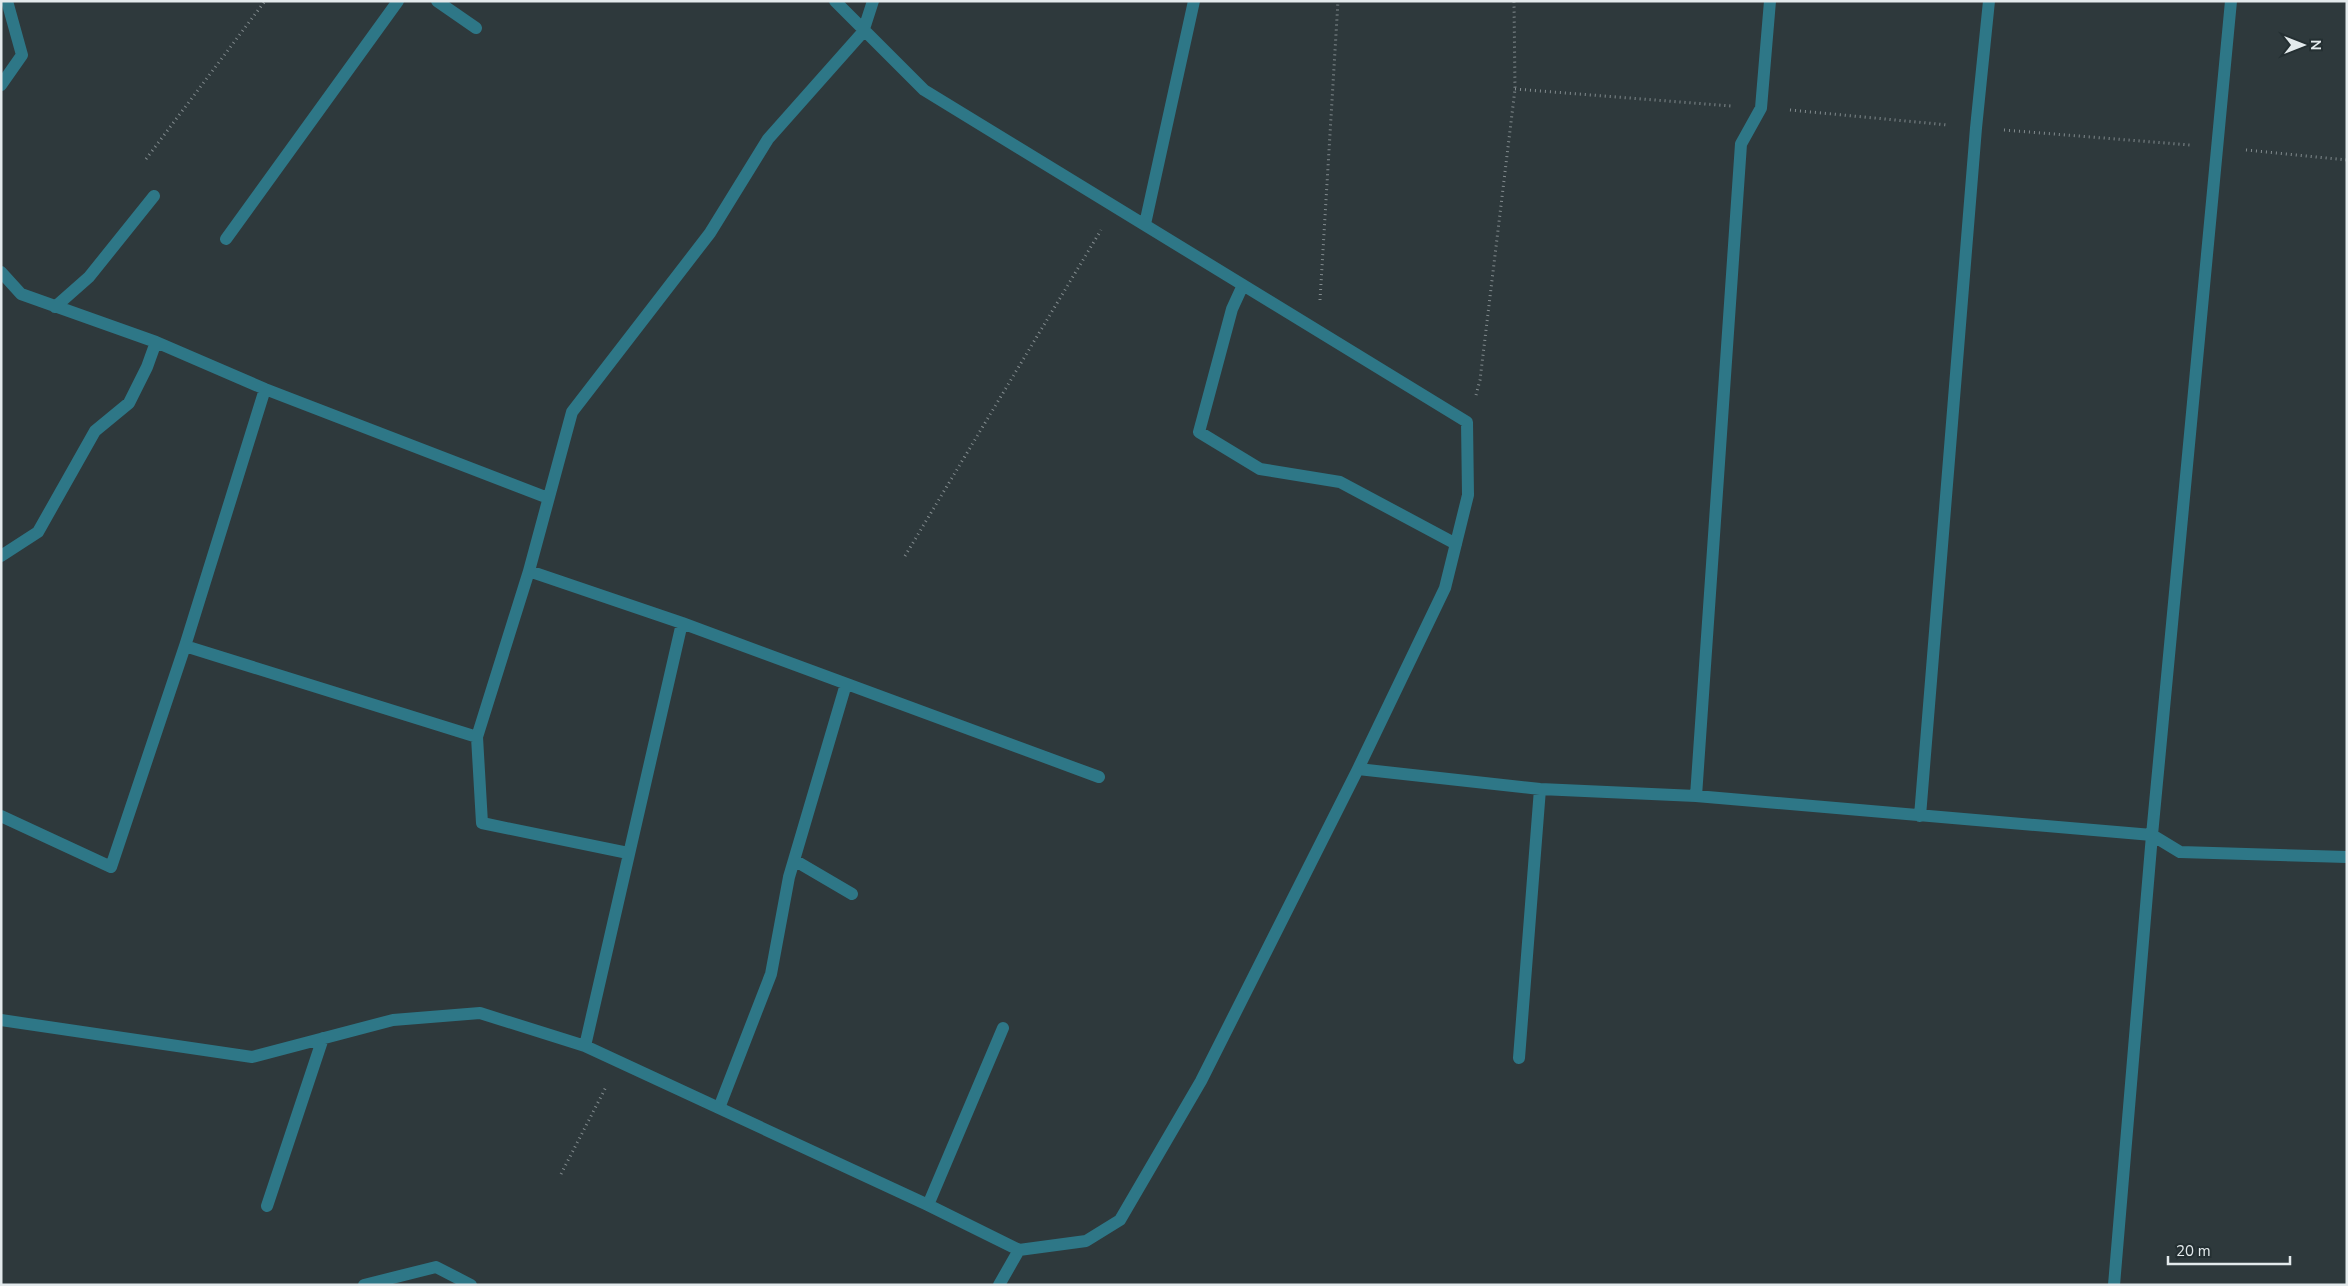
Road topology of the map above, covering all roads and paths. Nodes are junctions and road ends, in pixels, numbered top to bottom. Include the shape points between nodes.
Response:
1 (7, 1) edge
2 (266, 1) edge
3 (398, 1) edge
4 (437, 1) edge
5 (835, 1) edge
6 (873, 1) edge
7 (1194, 1) edge
8 (1338, 1) edge
9 (1514, 1) edge
10 (1770, 1) edge
11 (1989, 1) edge
12 (2231, 1) edge
13 (476, 28) dead end
14 (863, 32) junction
15 (1, 84) edge
16 (1515, 89) junction
17 (1761, 108) junction
18 (1976, 128) junction
19 (2218, 147) junction
20 (146, 159) dead end
21 (2347, 160) edge
22 (154, 196) dead end
23 (1115, 206) junction
24 (1145, 224) junction
25 (226, 239) dead end
26 (1, 272) edge
27 (1243, 285) junction
28 (55, 307) junction
29 (1318, 330) junction
30 (156, 342) junction
31 (265, 389) junction
32 (1467, 422) junction
33 (548, 498) junction
34 (1456, 544) junction
35 (1, 556) edge
36 (905, 556) dead end
37 (529, 571) junction
38 (682, 624) junction
39 (185, 646) junction
40 (846, 684) junction
41 (478, 737) junction
42 (1358, 769) junction
43 (1099, 777) dead end
44 (1540, 789) junction
45 (1696, 796) junction
46 (1, 816) edge
47 (1920, 816) junction
48 (2152, 835) junction
49 (628, 853) junction
50 (2347, 857) edge
51 (794, 860) junction
52 (852, 894) dead end
53 (1, 1020) edge
54 (1003, 1028) dead end
55 (323, 1038) junction
56 (585, 1046) junction
57 (1519, 1058) dead end
58 (619, 1062) junction
59 (719, 1108) junction
60 (561, 1174) dead end
61 (928, 1205) junction
62 (267, 1206) dead end
63 (1019, 1250) junction
64 (364, 1285) edge
65 (471, 1285) edge
66 (1000, 1285) edge
67 (2114, 1285) edge

1 - 15 street via 22,55
2 - 20 path
3 - 25 street
4 - 13 street
5 - 14 street
6 - 14 street
7 - 24 street
8 - 29 path
9 - 16 path
10 - 17 street
11 - 18 street
12 - 19 street
14 - 23 street via 924,90
14 - 33 street via 768,140 710,233 572,412
16 - 17 path
16 - 32 path via 1480,380
17 - 18 path
17 - 45 street via 1741,144
18 - 19 path
18 - 47 street
19 - 21 path
19 - 48 street
22 - 28 street via 89,277
23 - 24 street
23 - 36 path
24 - 27 street
26 - 28 street via 21,294
27 - 29 street
27 - 34 street via 1232,310 1199,432 1260,469 1340,482
28 - 30 street
29 - 32 street
30 - 31 street
30 - 35 street via 129,403 95,431 38,532
31 - 33 street
31 - 39 street
32 - 34 street via 1468,495
33 - 37 street
34 - 42 street via 1445,588
37 - 38 street
37 - 41 street
38 - 40 street
38 - 49 street
39 - 41 street
39 - 46 street via 111,867
40 - 43 street
40 - 51 street
41 - 49 street via 482,823
42 - 44 street
42 - 63 street via 1201,1081 1120,1220 1086,1241
44 - 45 street
44 - 57 street
45 - 47 street
47 - 48 street
48 - 50 street via 2180,852
48 - 67 street
49 - 56 street
51 - 52 street
51 - 59 street via 771,974
53 - 55 street via 252,1057
54 - 61 street
55 - 56 street via 393,1020 480,1013
55 - 62 street
56 - 58 street
58 - 59 street
58 - 60 path
59 - 61 street
61 - 63 street
63 - 66 street
64 - 65 street via 436,1267

